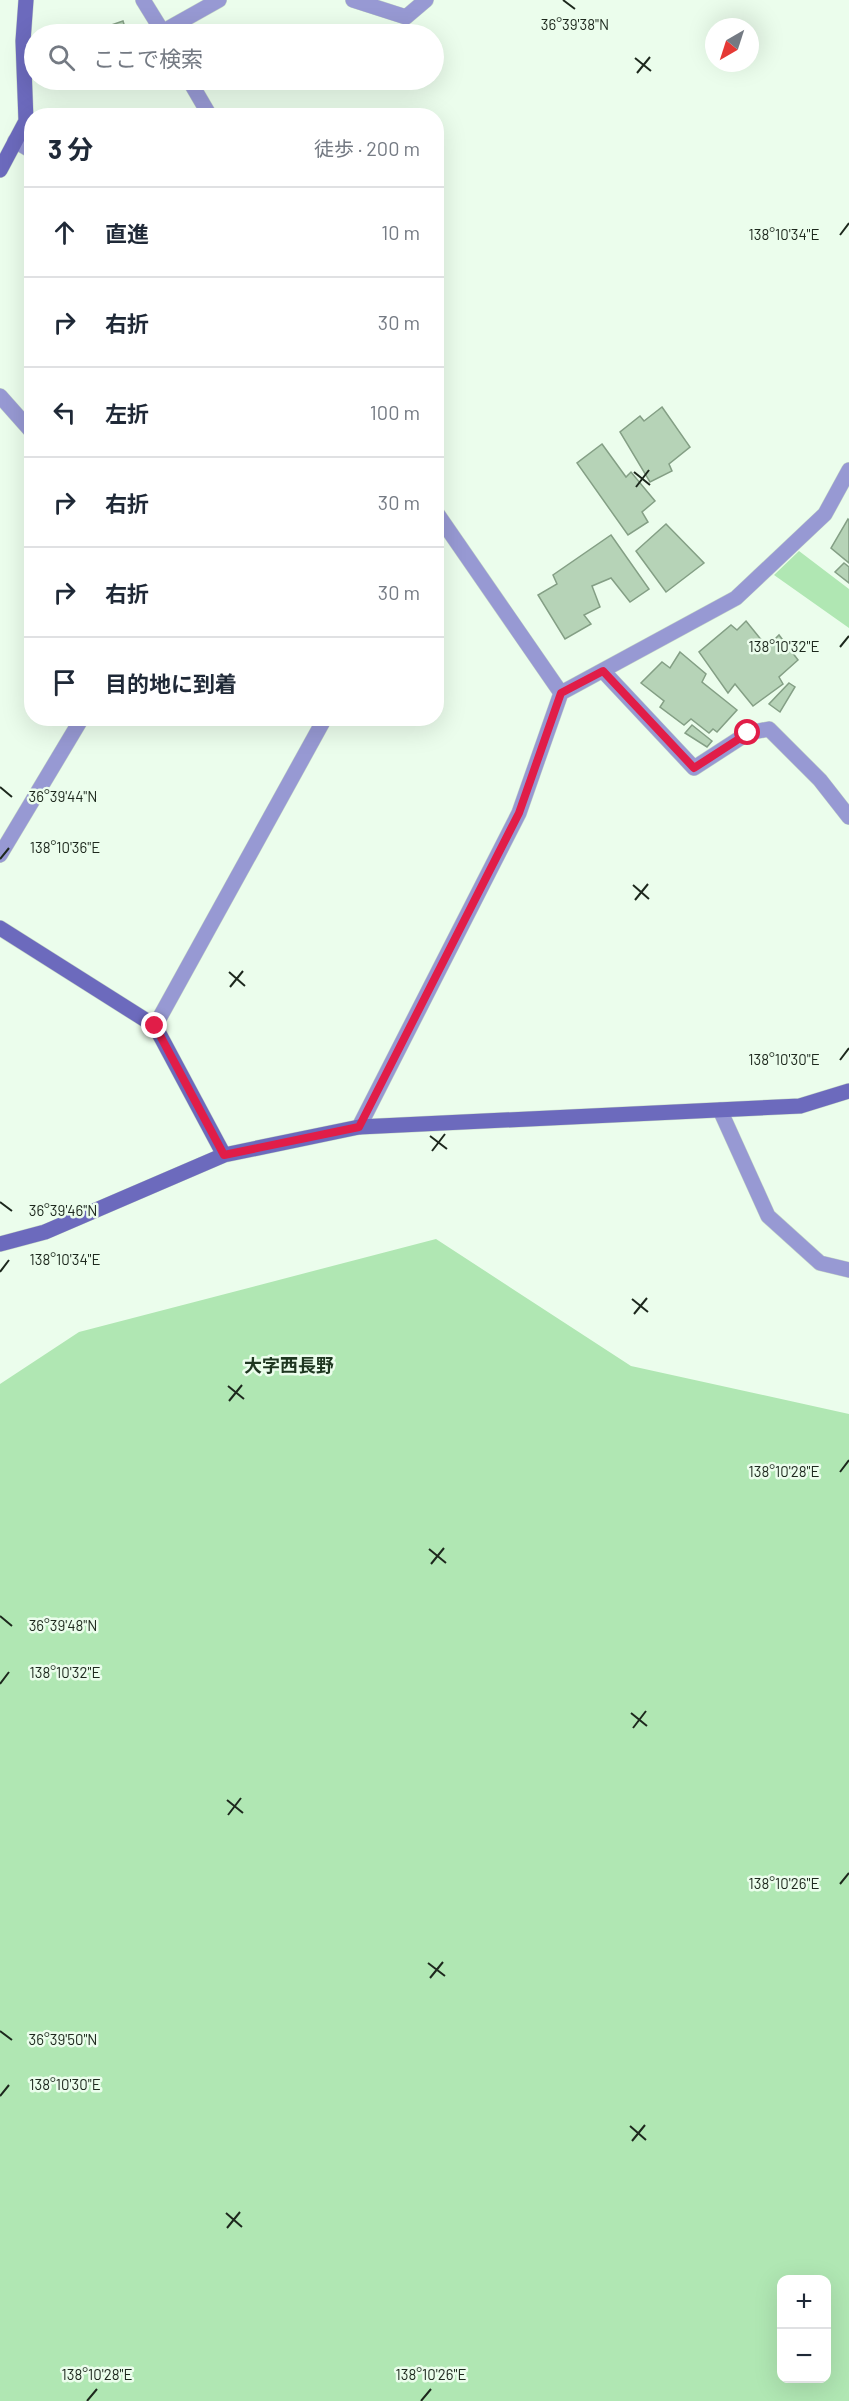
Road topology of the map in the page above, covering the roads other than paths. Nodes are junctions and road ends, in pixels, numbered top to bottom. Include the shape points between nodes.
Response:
1 (26, 0) edge
2 (143, 0) edge
3 (219, 0) edge
4 (353, 0) edge
5 (426, 0) edge
6 (24, 24) edge
7 (158, 24) edge
8 (178, 24) edge
9 (24, 27) edge
10 (24, 68) edge
11 (25, 90) edge
12 (195, 90) edge
13 (26, 108) edge
14 (205, 108) edge
15 (24, 125) edge
16 (15, 141) junction
17 (24, 146) edge
18 (0, 170) edge
19 (0, 396) edge
20 (24, 423) edge
21 (849, 470) edge
22 (444, 525) edge
23 (603, 671) junction
24 (561, 693) junction
25 (77, 726) edge
26 (321, 726) edge
27 (849, 817) edge
28 (0, 855) edge
29 (0, 928) edge
30 (155, 1026) junction
31 (849, 1091) edge
32 (720, 1110) junction
33 (359, 1127) junction
34 (224, 1155) junction
35 (0, 1244) edge
36 (849, 1270) edge

1 - 6 street
2 - 7 street
3 - 8 street
4 - 5 street via 406,17
9 - 10 street
11 - 13 street
12 - 14 street
15 - 16 street
16 - 17 street
16 - 18 street
19 - 20 street
21 - 23 street via 825,514 736,598
22 - 24 street
23 - 24 street
23 - 27 street via 694,768 748,733 769,729 820,780
24 - 33 street via 519,813
25 - 28 street
26 - 30 street
29 - 30 street
30 - 34 street
31 - 32 street via 800,1106
32 - 33 street
32 - 36 street via 768,1216 820,1263
33 - 34 street
34 - 35 street via 45,1232

